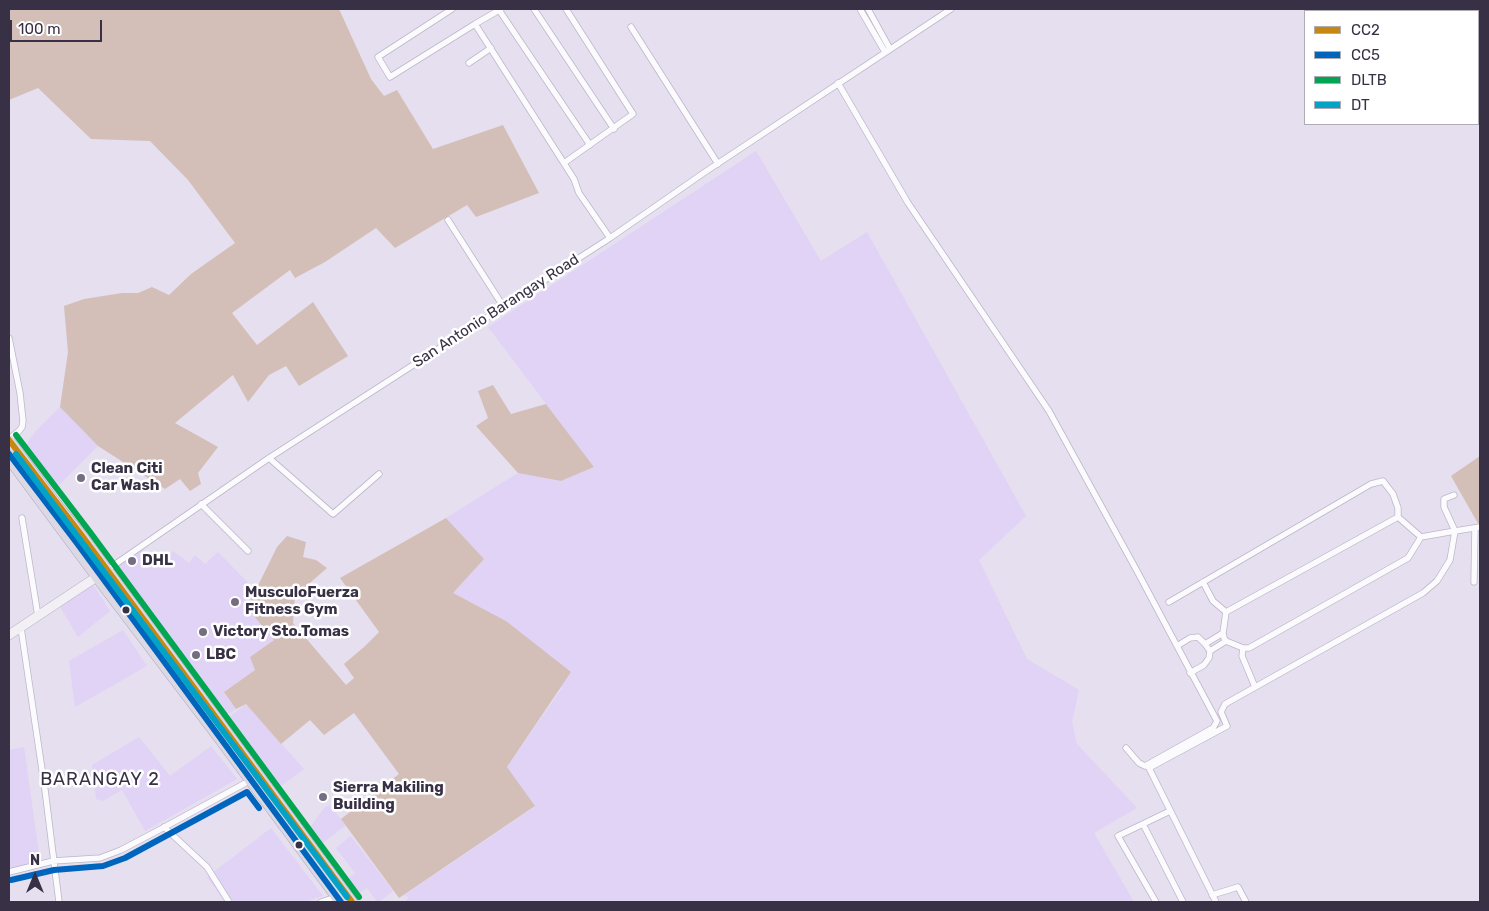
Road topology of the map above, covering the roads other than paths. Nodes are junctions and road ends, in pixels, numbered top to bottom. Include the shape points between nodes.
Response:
1 (452, 9) edge
2 (500, 9) edge
3 (535, 9) edge
4 (566, 9) edge
5 (860, 9) edge
6 (868, 9) edge
7 (951, 9) edge
8 (474, 24) junction
9 (631, 27) dead end
10 (491, 48) junction
11 (887, 50) junction
12 (469, 63) dead end
13 (838, 84) junction
14 (614, 129) junction
15 (590, 145) junction
16 (564, 163) junction
17 (718, 164) junction
18 (448, 220) dead end
19 (610, 238) junction
20 (503, 306) junction
21 (9, 338) edge
22 (9, 439) edge
23 (269, 458) junction
24 (9, 459) edge
25 (379, 474) dead end
26 (1454, 495) dead end
27 (201, 504) junction
28 (1398, 517) junction
29 (22, 518) dead end
30 (1478, 527) edge
31 (1455, 531) junction
32 (1421, 537) junction
33 (248, 551) dead end
34 (106, 570) junction
35 (96, 578) junction
36 (1203, 582) junction
37 (1474, 582) dead end
38 (1169, 602) dead end
39 (1226, 612) junction
40 (38, 616) junction
41 (21, 628) junction
42 (1223, 633) junction
43 (9, 635) edge
44 (1226, 641) junction
45 (1205, 644) junction
46 (1177, 646) junction
47 (1243, 648) junction
48 (1210, 651) junction
49 (1190, 673) junction
50 (1255, 687) junction
51 (1126, 748) dead end
52 (258, 774) junction
53 (249, 781) junction
54 (1170, 811) junction
55 (1143, 824) junction
56 (164, 827) junction
57 (53, 861) junction
58 (9, 872) edge
59 (1212, 895) junction
60 (338, 900) edge
61 (59, 902) edge
62 (229, 902) edge
63 (321, 902) edge
64 (352, 902) edge
65 (1156, 902) edge
66 (1182, 902) edge
67 (1216, 902) edge
68 (1246, 902) edge

1 - 8 street via 378,58 390,78
2 - 8 street
2 - 15 street
3 - 14 street
4 - 14 street via 633,114
5 - 11 street
6 - 11 street
7 - 11 street, San Antonio Barangay Road
8 - 10 street
9 - 17 street
10 - 12 street
10 - 16 street
11 - 13 street, San Antonio Barangay Road
13 - 17 street, San Antonio Barangay Road
13 - 46 street via 908,203 1049,411
14 - 15 street
15 - 16 street
16 - 19 street via 579,193
17 - 19 street, San Antonio Barangay Road
18 - 20 street
19 - 20 street, San Antonio Barangay Road
20 - 23 street, San Antonio Barangay Road
21 - 22 street via 24,421 19,431
22 - 34 highway
23 - 25 street via 333,514
23 - 27 street, San Antonio Barangay Road
24 - 35 highway
26 - 31 street via 1444,499 1444,506
27 - 33 street
27 - 34 street, San Antonio Barangay Road
28 - 32 street
28 - 36 street via 1393,494 1383,481 1372,484
28 - 39 street
29 - 40 street
30 - 31 street
30 - 37 street
31 - 32 street
31 - 50 street via 1450,560 1438,581 1423,593
32 - 47 street via 1408,558 1249,648
34 - 35 street
34 - 52 highway
35 - 40 street
35 - 53 highway
36 - 38 street
36 - 39 street via 1213,601
39 - 42 street
40 - 41 street
41 - 43 street
41 - 57 street
42 - 44 street
42 - 45 street
44 - 47 street
44 - 48 street
45 - 46 street via 1198,637
45 - 48 street
46 - 49 street
47 - 50 street via 1242,656
48 - 49 street via 1204,665
49 - 51 street via 1217,721 1213,728 1145,766
50 - 54 street via 1225,704 1221,712 1227,726 1149,768
52 - 53 street
52 - 64 highway
53 - 56 street
53 - 60 highway
54 - 55 street
54 - 59 street
55 - 65 street via 1118,836
55 - 66 street
56 - 57 street via 100,858
56 - 62 street via 207,867
57 - 58 street
57 - 61 street
59 - 67 street
59 - 68 street via 1238,887
60 - 63 street

